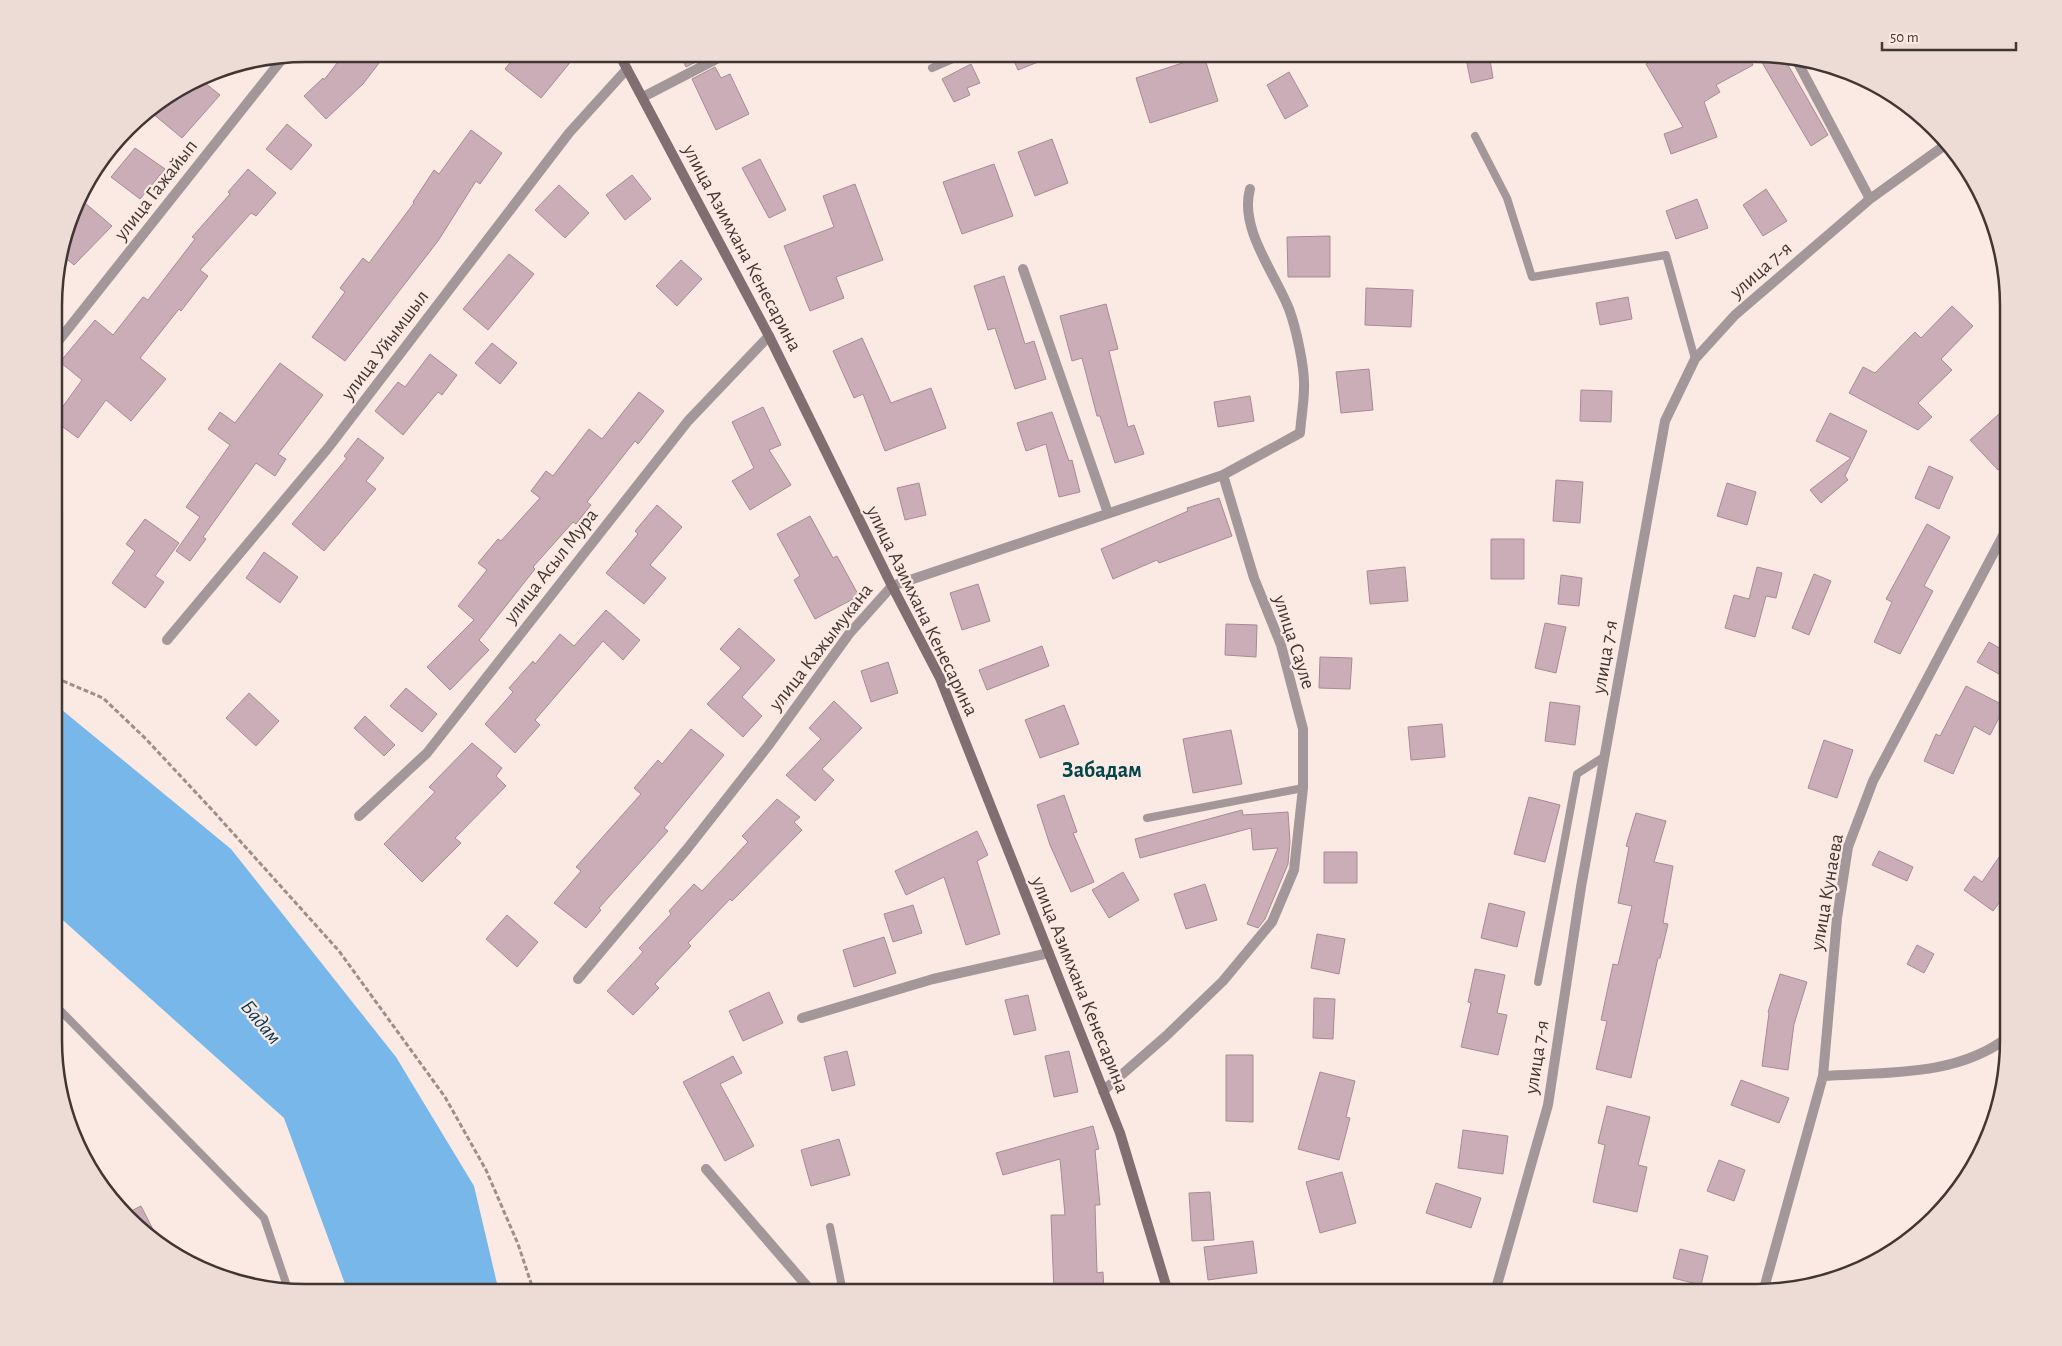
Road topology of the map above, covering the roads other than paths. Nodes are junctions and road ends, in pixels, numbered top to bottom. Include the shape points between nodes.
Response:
1 (623, 62) edge
2 (711, 62) edge
3 (946, 62) edge
4 (278, 65) edge
5 (1800, 67) edge
6 (932, 68) dead end
7 (627, 69) junction
8 (643, 97) junction
9 (1475, 136) dead end
10 (1941, 148) edge
11 (1250, 189) dead end
12 (1870, 200) junction
13 (1023, 269) dead end
14 (62, 336) edge
15 (769, 336) junction
16 (1695, 359) junction
17 (1223, 475) junction
18 (1108, 513) junction
19 (2000, 541) edge
20 (892, 586) junction
21 (167, 640) dead end
22 (1605, 756) junction
23 (1303, 788) junction
24 (359, 816) dead end
25 (1147, 818) dead end
26 (1049, 953) junction
27 (578, 979) dead end
28 (1538, 982) dead end
29 (62, 1012) edge
30 (802, 1018) dead end
31 (2000, 1043) edge
32 (1823, 1076) junction
33 (1103, 1091) junction
34 (706, 1169) dead end
35 (830, 1227) dead end
36 (286, 1282) edge
37 (1765, 1283) edge
38 (805, 1284) edge
39 (841, 1284) edge
40 (1166, 1284) edge
41 (1497, 1284) edge

1 - 7 street, улица Азимхана Кенесарина
2 - 8 street
3 - 6 lane
4 - 14 street, улица Гажайып
5 - 12 street
7 - 8 street, улица Азимхана Кенесарина
7 - 21 street, улица Уйымшыл via 569,133 328,448
8 - 15 street, улица Азимхана Кенесарина
9 - 16 lane via 1507,198 1532,277 1666,255
10 - 12 street, улица 7-я
11 - 17 street via 1247,201 1252,228 1289,310 1299,351 1304,386 1300,433
12 - 16 street, улица 7-я via 1735,315
13 - 18 street
15 - 20 street, улица Азимхана Кенесарина
15 - 24 street, улица Асыл Мура via 688,421 427,753
16 - 22 street, улица 7-я via 1666,421
17 - 18 street, улица Кажымукана
17 - 23 street, улица Сауле via 1254,578 1281,645 1303,729
18 - 20 street, улица Кажымукана
19 - 32 street, улица Кунаева via 1873,781 1848,848 1837,918
20 - 26 street, улица Азимхана Кенесарина via 940,678
20 - 27 street, улица Кажымукана via 850,634 687,850
22 - 28 lane via 1577,774
22 - 41 street, улица 7-я via 1580,887 1548,1105
23 - 25 lane
23 - 33 street, улица Сауле via 1294,870 1272,922 1223,981
26 - 30 street via 933,979
26 - 33 street, улица Азимхана Кенесарина
29 - 36 lane via 264,1218
31 - 32 street via 1992,1049 1935,1068
32 - 37 street, улица Кунаева
33 - 40 street, улица Азимхана Кенесарина via 1120,1133
34 - 38 street
35 - 39 lane

